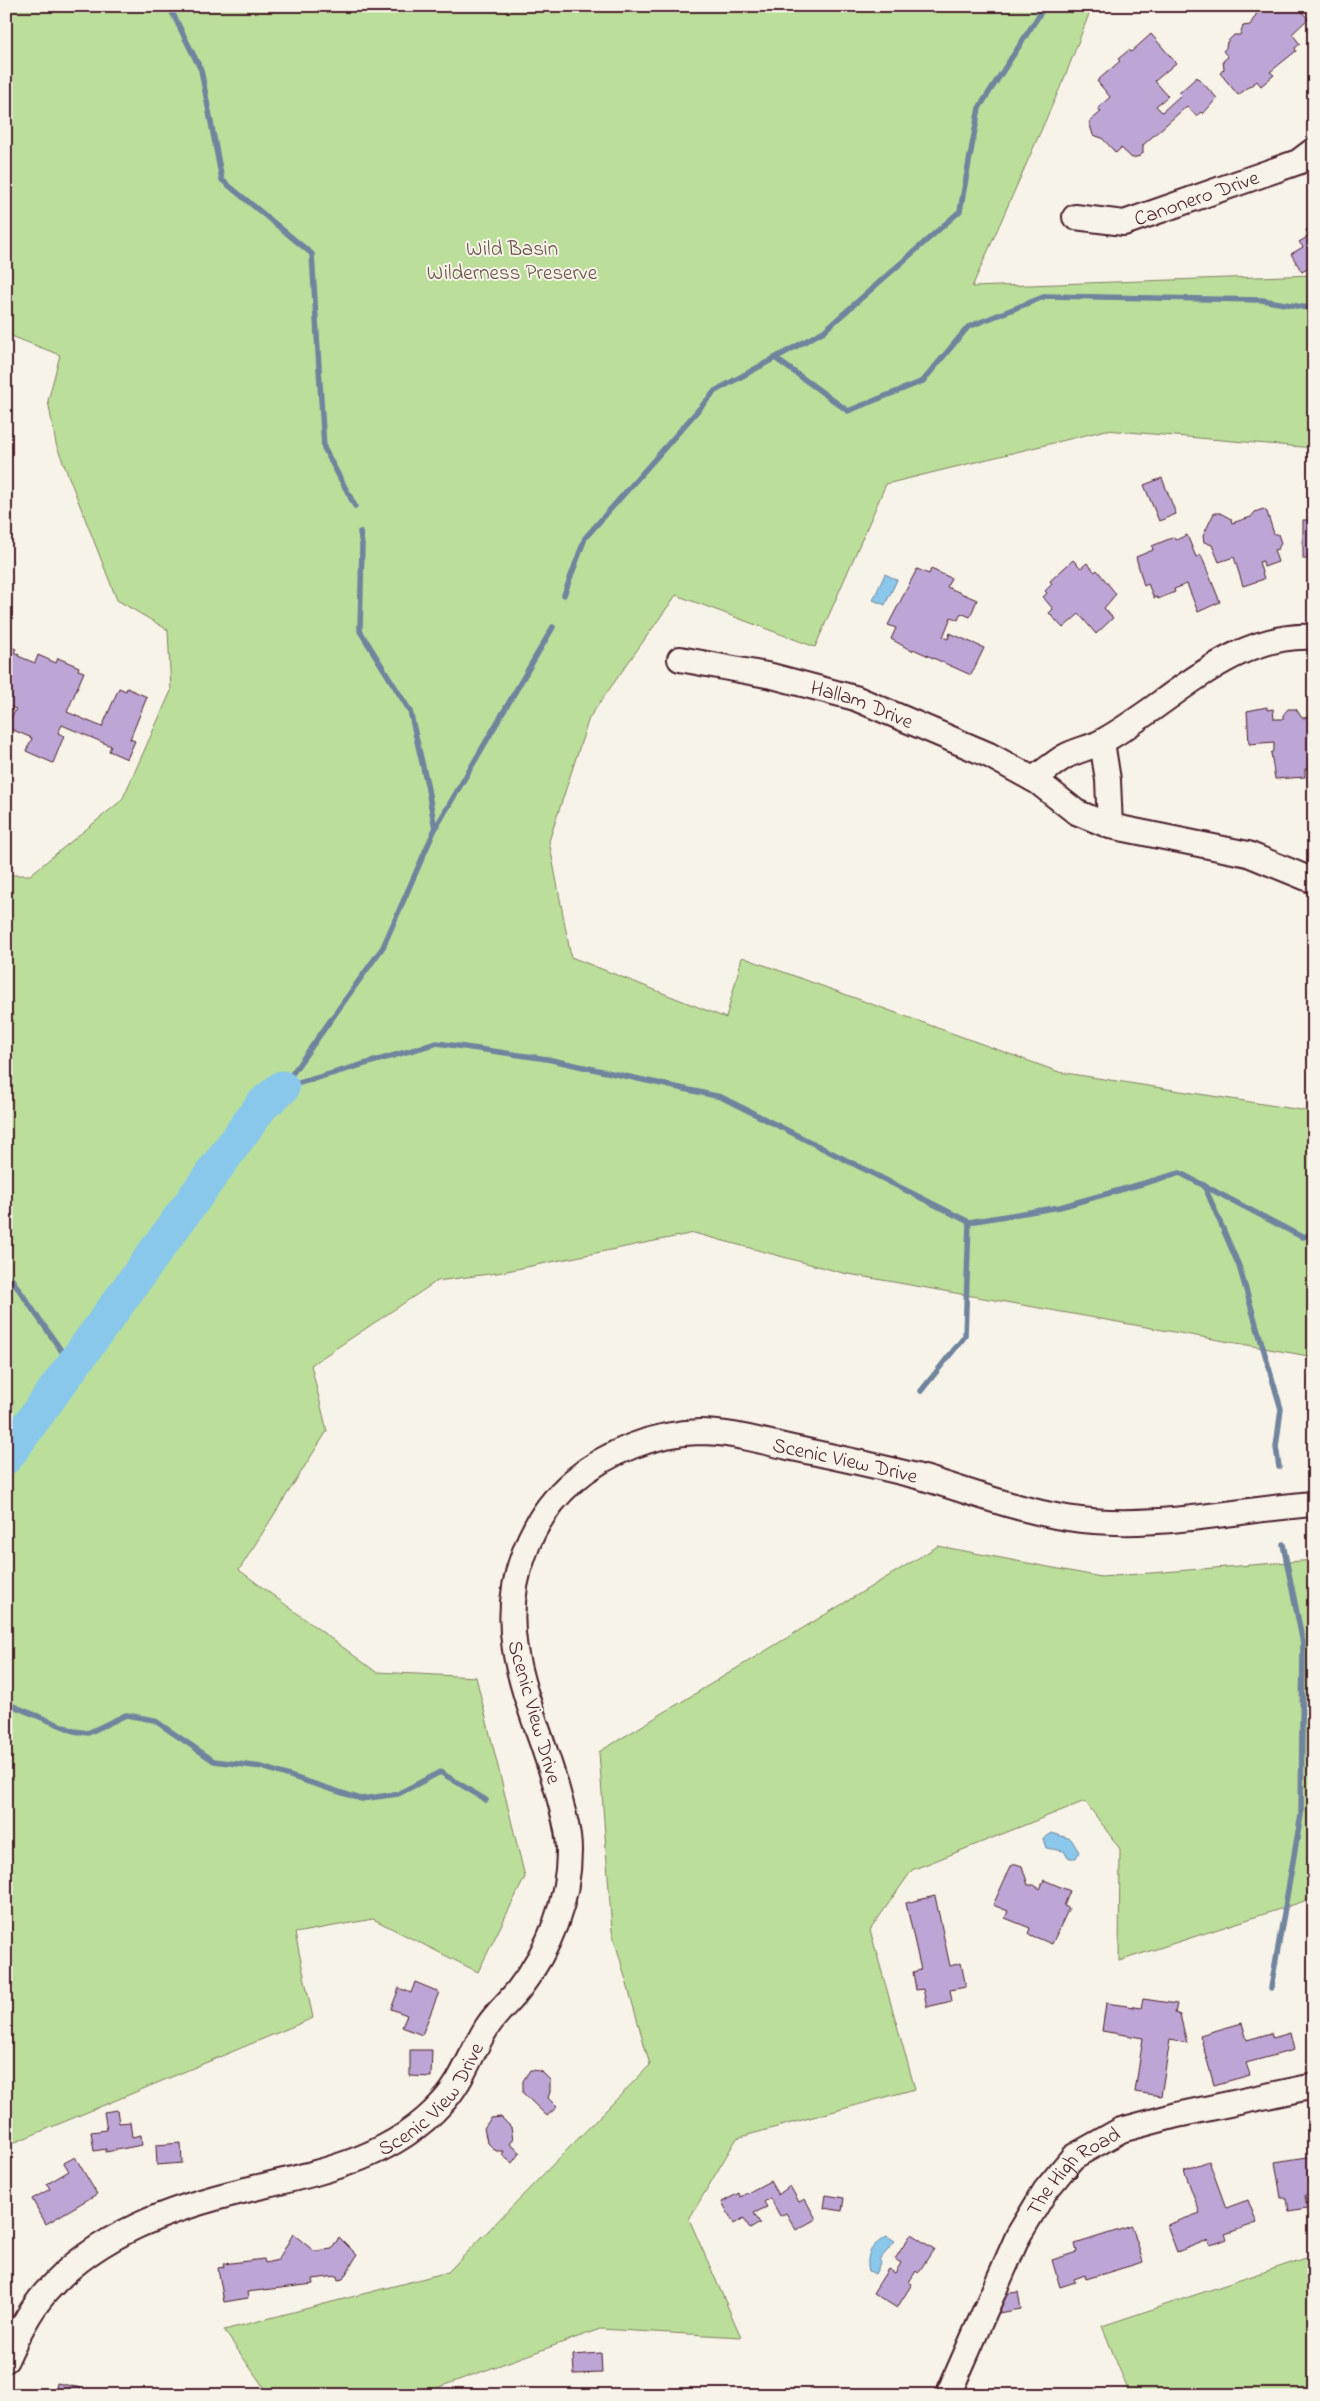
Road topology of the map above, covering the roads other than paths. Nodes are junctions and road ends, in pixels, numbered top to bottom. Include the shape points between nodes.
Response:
1 (1314, 150) edge
2 (1075, 217) dead end
3 (1314, 637) edge
4 (680, 659) dead end
5 (1102, 742) junction
6 (1033, 779) junction
7 (1110, 826) junction
8 (1314, 881) edge
9 (1314, 1504) edge
10 (1314, 2086) edge
11 (6, 2360) edge
12 (948, 2395) edge

1 - 2 street, Canonero Drive via 1298,162 1124,222
3 - 5 street via 1294,636 1252,646 1216,665
4 - 6 street, Hallam Drive via 772,676 855,698 989,755
5 - 6 street via 1065,757
5 - 7 street
6 - 7 street, Hallam Drive via 1076,812
7 - 8 street, Hallam Drive via 1248,854
9 - 11 street, Scenic View Drive via 1150,1522 1070,1519 1023,1509 854,1461 730,1435 700,1432 654,1439 596,1463 550,1504 531,1535 515,1576 511,1607 511,1635 521,1678 567,1827 569,1850 564,1894 558,1917 541,1955 521,1987 487,2026 453,2092 430,2117 379,2151 297,2180 205,2201 131,2228 66,2271 43,2295
10 - 12 street, The High Road via 1122,2130 1074,2157 1045,2190 1018,2236

